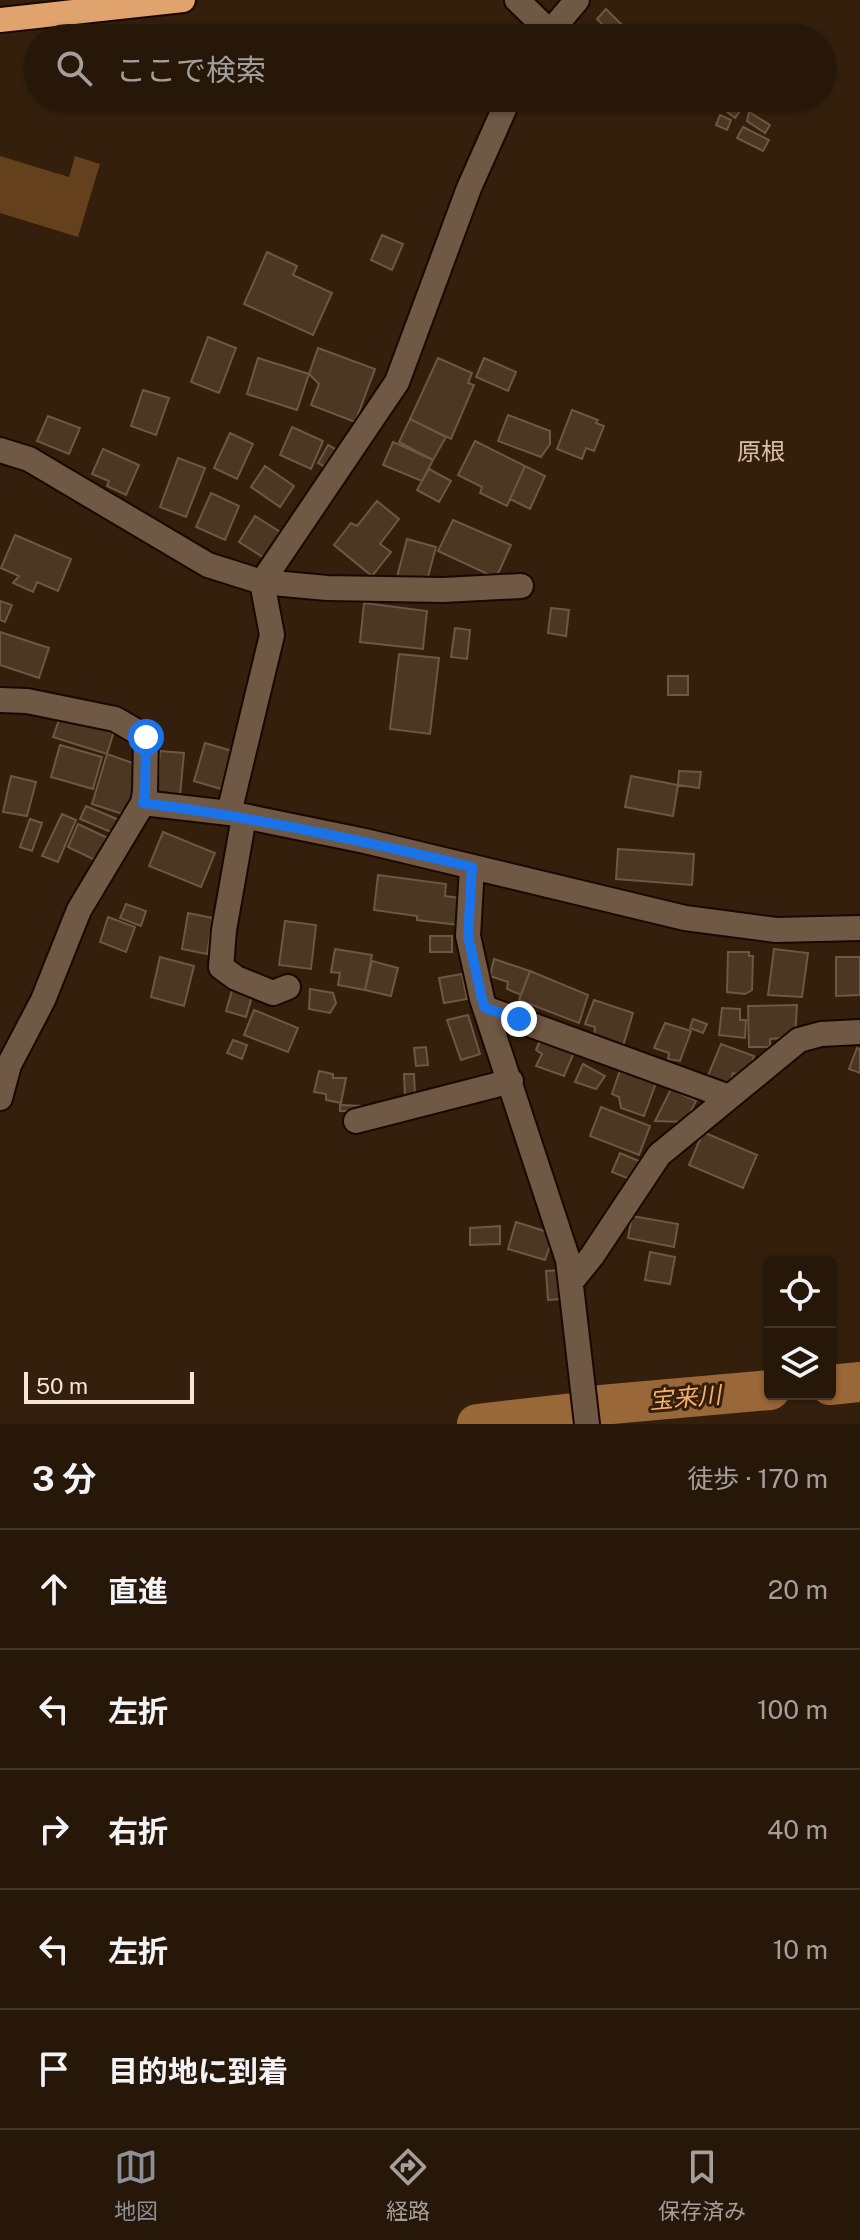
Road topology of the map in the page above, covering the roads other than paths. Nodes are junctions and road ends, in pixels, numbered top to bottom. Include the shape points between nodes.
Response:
1 (183, 0) edge
2 (517, 0) edge
3 (577, 0) edge
4 (0, 20) edge
5 (538, 24) edge
6 (556, 24) edge
7 (503, 112) edge
8 (0, 450) edge
9 (262, 582) junction
10 (521, 586) dead end
11 (0, 700) edge
12 (143, 803) junction
13 (236, 815) junction
14 (472, 867) junction
15 (860, 928) edge
16 (288, 987) dead end
17 (485, 1008) junction
18 (860, 1032) edge
19 (5, 1065) edge
20 (511, 1081) junction
21 (729, 1097) junction
22 (0, 1098) edge
23 (356, 1121) dead end
24 (571, 1282) junction
25 (587, 1424) edge

1 - 4 highway
2 - 5 street
3 - 6 street
7 - 9 street via 397,382
8 - 9 street via 29,459 208,565
9 - 10 street via 443,590
9 - 13 street via 272,635
11 - 12 street via 115,719 146,737
12 - 13 street
12 - 19 street via 79,910 43,1000
13 - 14 street
13 - 16 street via 221,967 273,993
14 - 15 street via 685,918 776,930
14 - 17 street via 468,936
17 - 20 street
17 - 21 street
18 - 21 street via 799,1040
19 - 22 street
20 - 23 street
20 - 24 street
21 - 24 street via 659,1155
24 - 25 street

